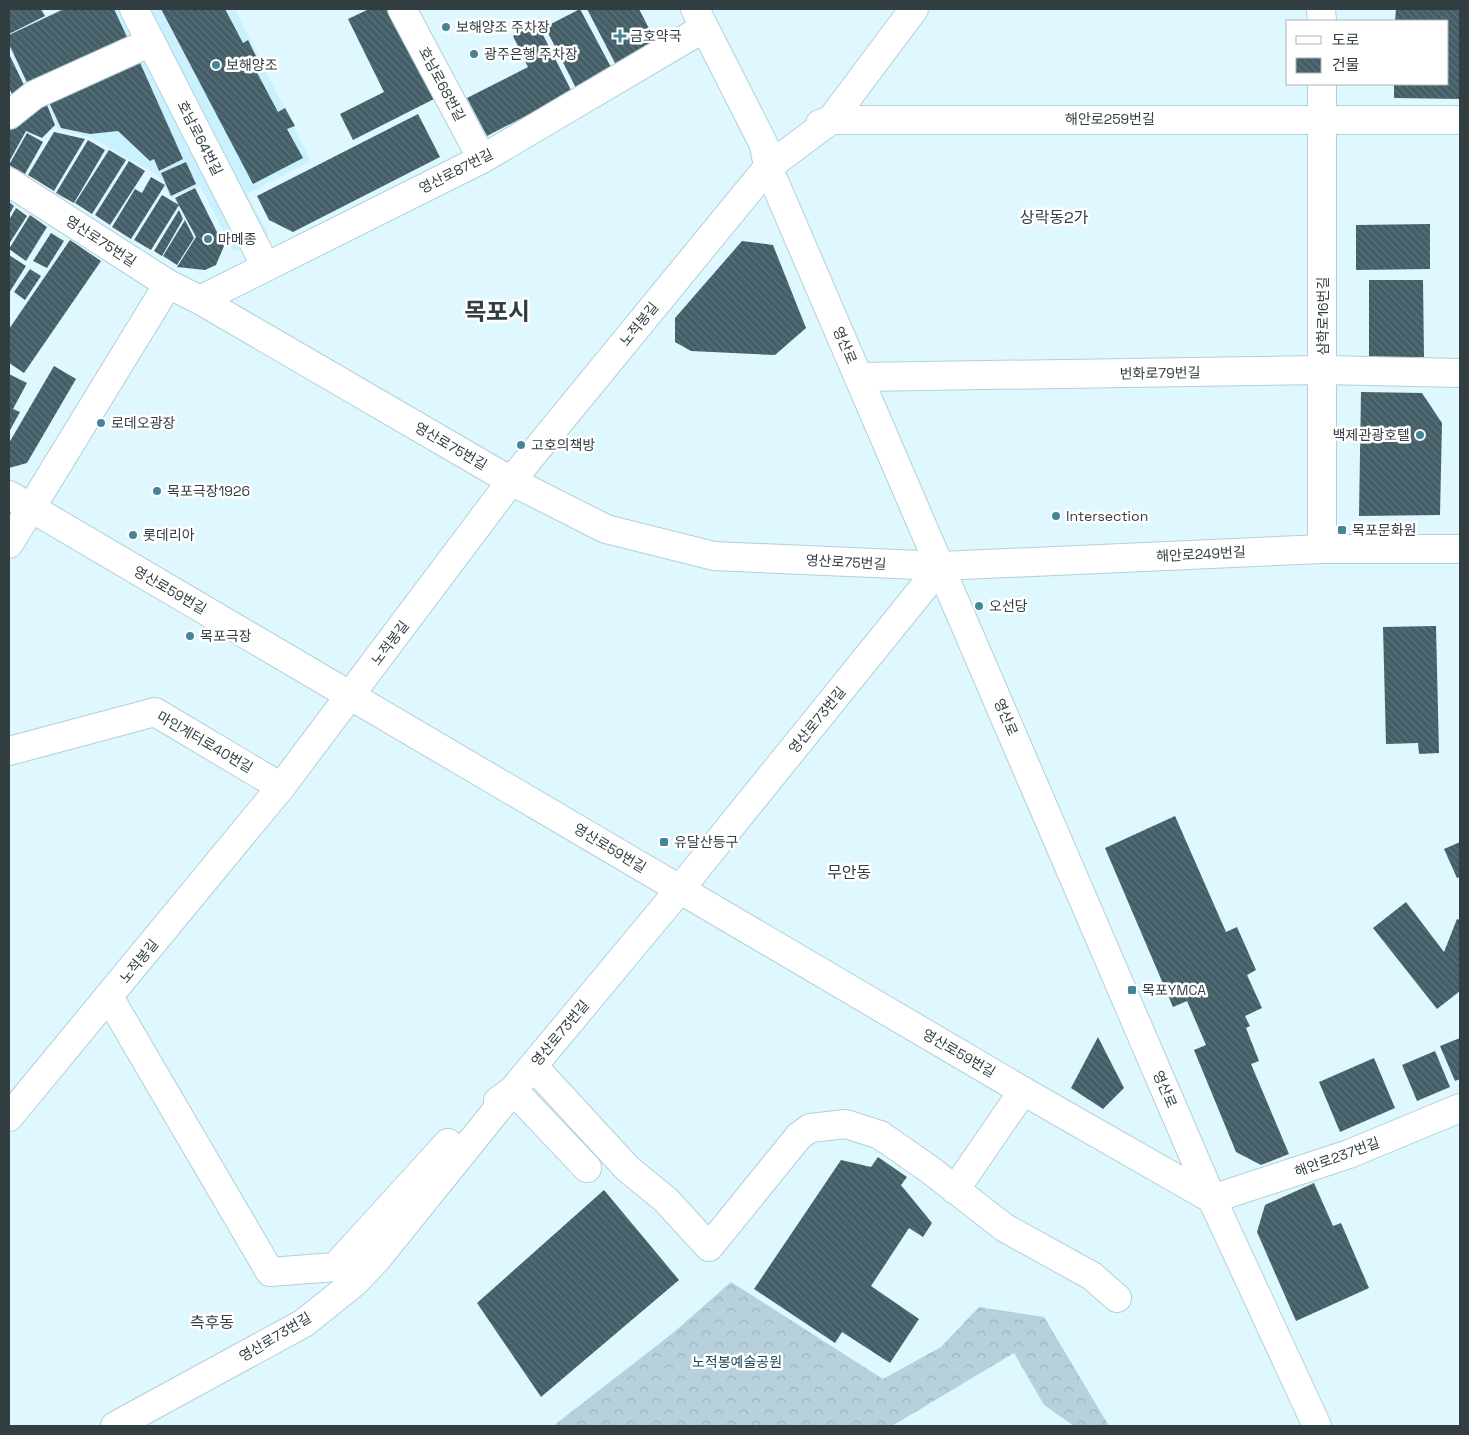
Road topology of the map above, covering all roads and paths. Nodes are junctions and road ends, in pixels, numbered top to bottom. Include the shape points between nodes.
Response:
1 (134, 9) edge
2 (402, 9) edge
3 (914, 9) edge
4 (699, 18) edge
5 (151, 42) junction
6 (1322, 85) edge
7 (9, 115) edge
8 (1323, 118) junction
9 (831, 120) junction
10 (1460, 120) edge
11 (766, 156) junction
12 (482, 159) junction
13 (9, 182) edge
14 (266, 267) junction
15 (168, 284) junction
16 (200, 300) junction
17 (1323, 370) junction
18 (1460, 373) edge
19 (859, 377) junction
20 (511, 481) junction
21 (20, 502) edge
22 (9, 544) edge
23 (1322, 549) junction
24 (1460, 550) edge
25 (941, 566) junction
26 (351, 695) junction
27 (9, 751) edge
28 (281, 787) junction
29 (680, 889) junction
30 (110, 997) junction
31 (533, 1066) junction
32 (513, 1090) junction
33 (1024, 1091) junction
34 (1460, 1108) edge
35 (9, 1118) edge
36 (587, 1168) dead end
37 (955, 1190) junction
38 (1212, 1199) junction
39 (1117, 1298) dead end
40 (116, 1426) edge
41 (1317, 1426) edge

1 - 5 street, 호남로64번길
2 - 12 street, 호남로68번길
3 - 9 street, 노적봉길
4 - 11 street, 영산로
4 - 12 street, 영산로87번길
5 - 7 street via 34,95
5 - 14 street, 호남로64번길
6 - 8 street, 삼학로16번길
8 - 9 street, 해안로259번길
8 - 10 street, 해안로259번길
8 - 17 street, 삼학로16번길
9 - 11 street, 노적봉길
11 - 19 street, 영산로
11 - 20 street, 노적봉길
12 - 14 street, 영산로87번길
13 - 15 street, 영산로75번길
14 - 16 street, 영산로87번길
15 - 16 street, 영산로75번길
15 - 21 street
16 - 20 street, 영산로75번길
17 - 18 street, 번화로79번길
17 - 19 street, 번화로79번길
17 - 23 street, 삼학로16번길
19 - 25 street, 영산로
20 - 25 street, 영산로75번길 via 606,529 714,556
20 - 26 street, 노적봉길
21 - 22 street
21 - 26 street, 영산로59번길
23 - 24 street, 해안로249번길
23 - 25 street, 해안로249번길
25 - 29 street, 영산로73번길
25 - 38 street, 영산로
26 - 28 street, 노적봉길
26 - 29 street, 영산로59번길
27 - 28 street, 마인계터로40번길 via 155,712
28 - 30 street, 노적봉길
29 - 31 street, 영산로73번길
29 - 33 street, 영산로59번길
30 - 32 street via 270,1272 335,1267 457,1132
30 - 35 street, 노적봉길
31 - 32 street, 영산로73번길
31 - 37 street via 628,1169 666,1200 710,1247 799,1136 810,1128 846,1124 880,1135
32 - 36 street
32 - 40 street, 영산로73번길 via 376,1260 354,1282 304,1323
33 - 37 street
33 - 38 street, 영산로59번길
34 - 38 street, 해안로237번길 via 1349,1154
37 - 39 street via 1005,1228 1092,1276
38 - 41 street, 영산로

